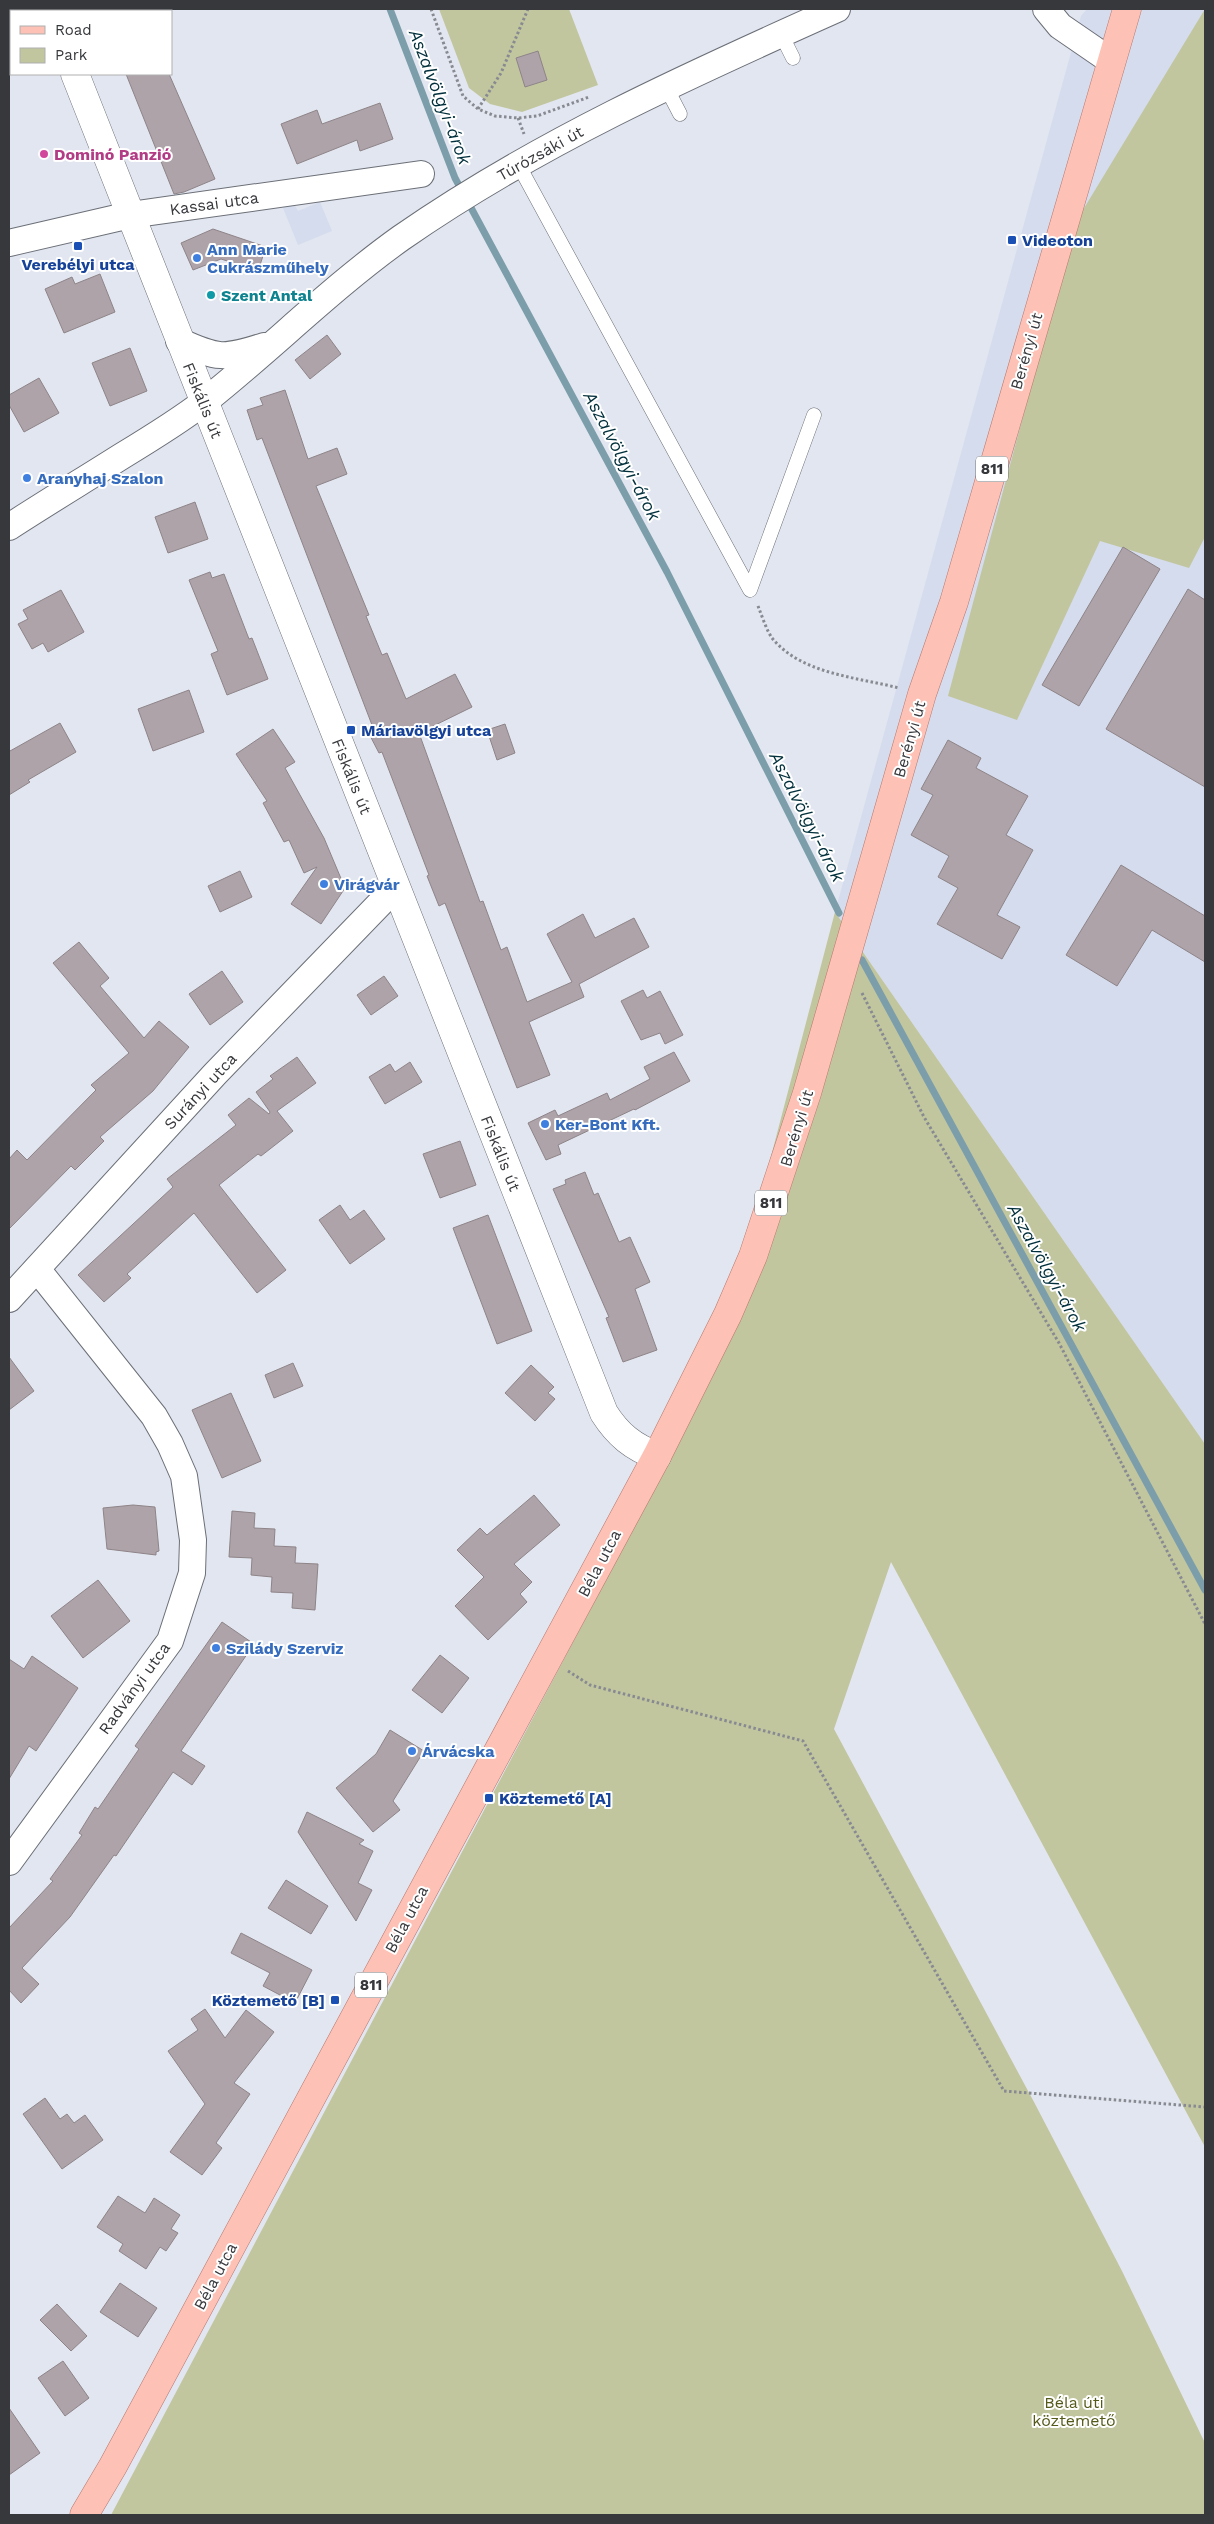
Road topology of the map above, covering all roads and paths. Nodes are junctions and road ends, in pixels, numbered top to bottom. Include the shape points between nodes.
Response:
1 (431, 9) edge
2 (528, 9) edge
3 (837, 9) edge
4 (1046, 9) edge
5 (1126, 9) edge
6 (1138, 9) edge
7 (781, 34) junction
8 (792, 58) dead end
9 (1111, 61) junction
10 (74, 75) edge
11 (666, 88) junction
12 (478, 110) junction
13 (680, 114) dead end
14 (524, 134) dead end
15 (518, 164) junction
16 (420, 174) dead end
17 (130, 215) junction
18 (9, 243) edge
19 (179, 341) junction
20 (272, 344) junction
21 (204, 402) junction
22 (814, 415) dead end
23 (9, 527) edge
24 (750, 590) junction
25 (922, 694) junction
26 (396, 887) junction
27 (845, 959) junction
28 (36, 1269) junction
29 (9, 1299) edge
30 (657, 1456) junction
31 (1205, 1624) edge
32 (590, 1685) dead end
33 (9, 1862) edge
34 (1205, 2107) edge
35 (84, 2515) edge

1 - 12 path via 463,96
2 - 12 path via 506,64
3 - 7 street, Túrózsáki út
4 - 9 street via 1060,26
5 - 9 main road, Berényi út / 811
6 - 9 lane
7 - 8 lane
7 - 11 street, Túrózsáki út
9 - 25 main road, Berényi út / 811 via 954,602
10 - 17 street, Fiskális út
11 - 13 lane
11 - 15 street, Túrózsáki út
12 - 14 path via 495,116 518,118
15 - 20 street, Túrózsáki út via 400,239
15 - 24 lane
16 - 17 street, Kassai utca
17 - 18 street, Kassai utca
17 - 19 street, Fiskális út
19 - 20 street, Túrózsáki út via 208,355 221,356 234,356
19 - 21 street, Fiskális út
20 - 21 street, Túrózsáki út
21 - 23 street, Túrózsáki út
21 - 26 street, Fiskális út
22 - 24 lane
24 - 25 path via 771,637 790,656 813,667
25 - 27 main road, Berényi út / 811
26 - 28 street, Surányi utca via 215,1074
26 - 30 street, Fiskális út via 604,1413 625,1440
27 - 30 main road, Berényi út / 811 via 807,1093 753,1256
27 - 31 path via 924,1117 1059,1343
28 - 29 street, Surányi utca
28 - 33 street, Radványi utca via 154,1416 170,1444 184,1476 193,1540 192,1573 170,1640
30 - 35 main road, Béla utca / 811
32 - 34 path via 803,1741 1004,2091

